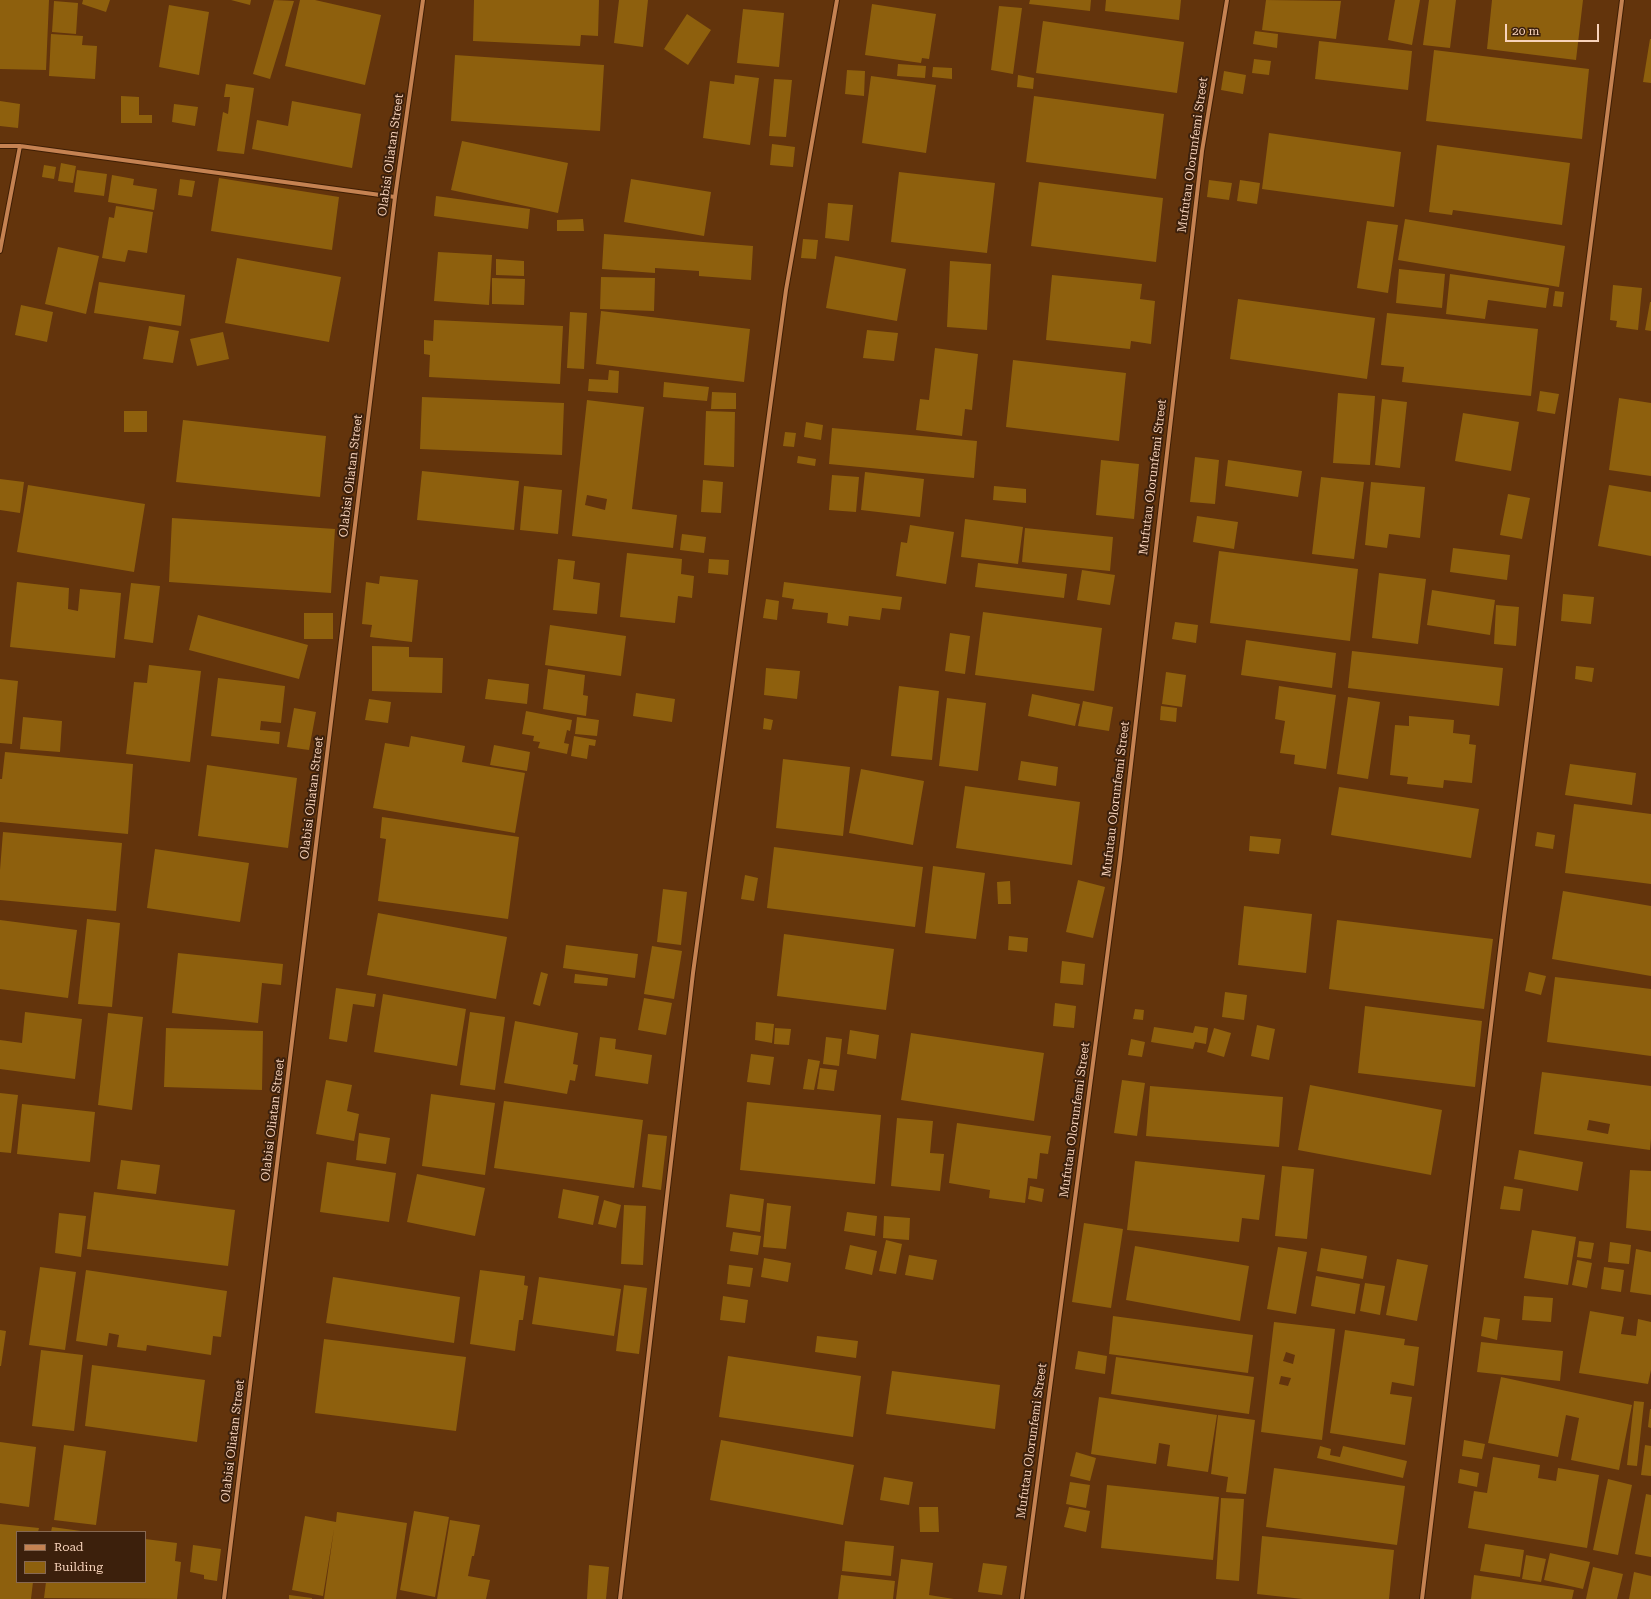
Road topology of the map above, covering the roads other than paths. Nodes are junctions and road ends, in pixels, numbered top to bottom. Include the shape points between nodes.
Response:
1 (423, 0) edge
2 (837, 0) edge
3 (1227, 0) edge
4 (1622, 0) edge
5 (0, 146) edge
6 (20, 146) junction
7 (395, 197) junction
8 (0, 251) edge
9 (224, 1599) edge
10 (620, 1599) edge
11 (1022, 1599) edge
12 (1422, 1599) edge

1 - 7 street, Olabisi Oliatan Street
2 - 10 street via 786,290 692,981
3 - 11 street, Mufutau Olorunfemi Street via 1202,151 1120,859
4 - 12 street via 1504,917
5 - 6 street
6 - 7 street
6 - 8 street
7 - 9 street, Olabisi Oliatan Street

